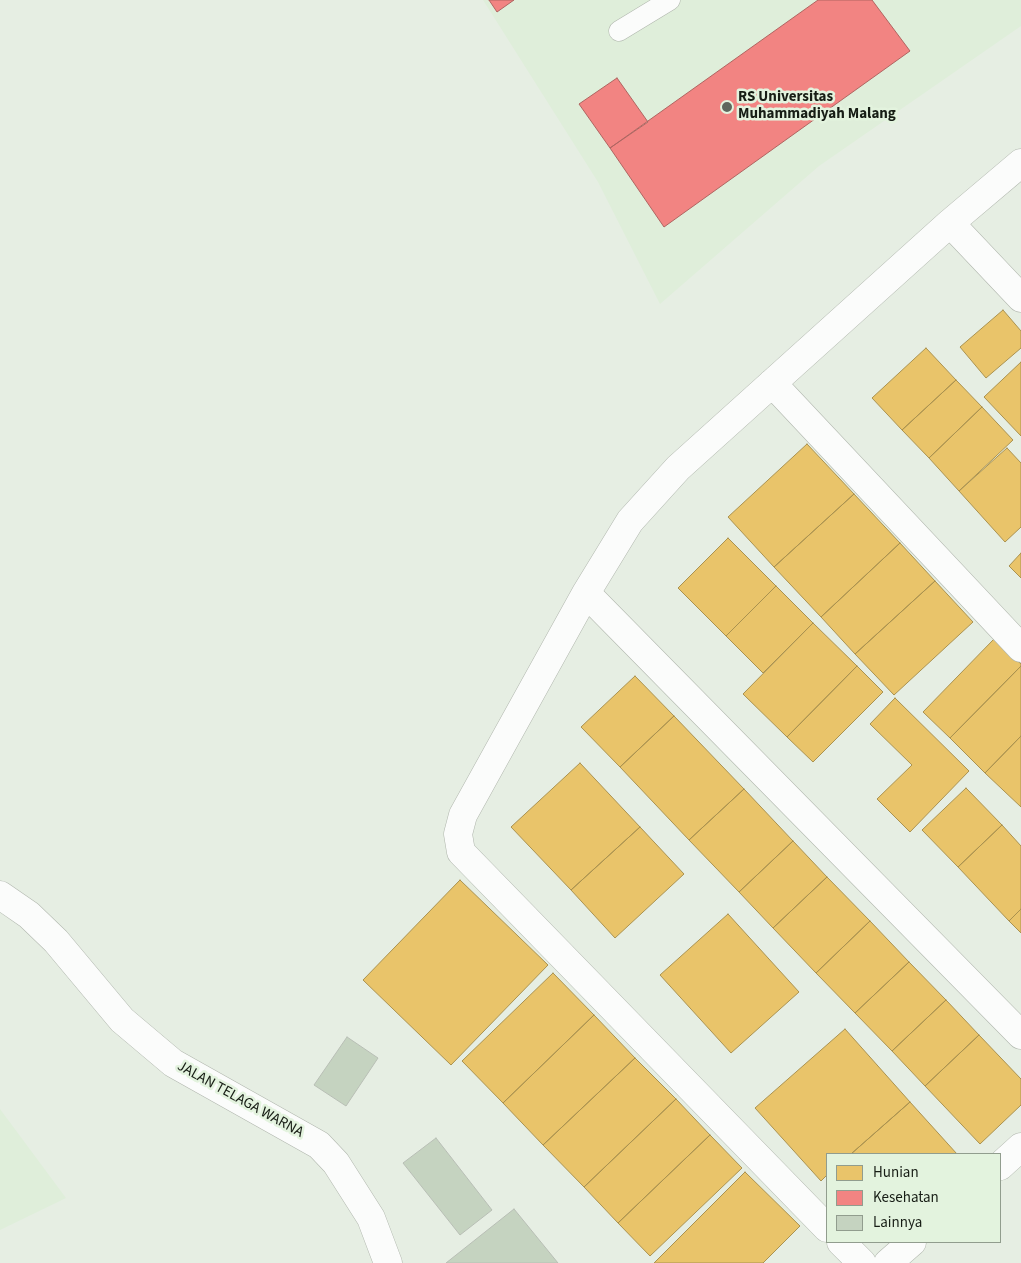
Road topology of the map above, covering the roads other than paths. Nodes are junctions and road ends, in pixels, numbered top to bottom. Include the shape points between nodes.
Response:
1 (670, 0) edge
2 (619, 31) dead end
3 (1021, 163) edge
4 (950, 223) junction
5 (1021, 298) edge
6 (772, 383) junction
7 (586, 593) junction
8 (1021, 648) edge
9 (0, 895) edge
10 (1021, 1035) edge
11 (1021, 1147) edge
12 (1001, 1165) edge
13 (826, 1227) edge
14 (842, 1243) edge
15 (911, 1243) edge
16 (388, 1263) edge
17 (862, 1263) edge
18 (888, 1263) edge

1 - 2 lane
3 - 4 street
4 - 5 street
4 - 6 street
6 - 7 street via 678,468 630,521
6 - 8 street
7 - 10 street
7 - 13 street via 463,815 458,834 460,852
9 - 16 street, JALAN TELAGA WARNA via 29,915 56,941 122,1020 173,1063 319,1145 336,1163 371,1218
11 - 12 street
14 - 17 street
15 - 18 street

